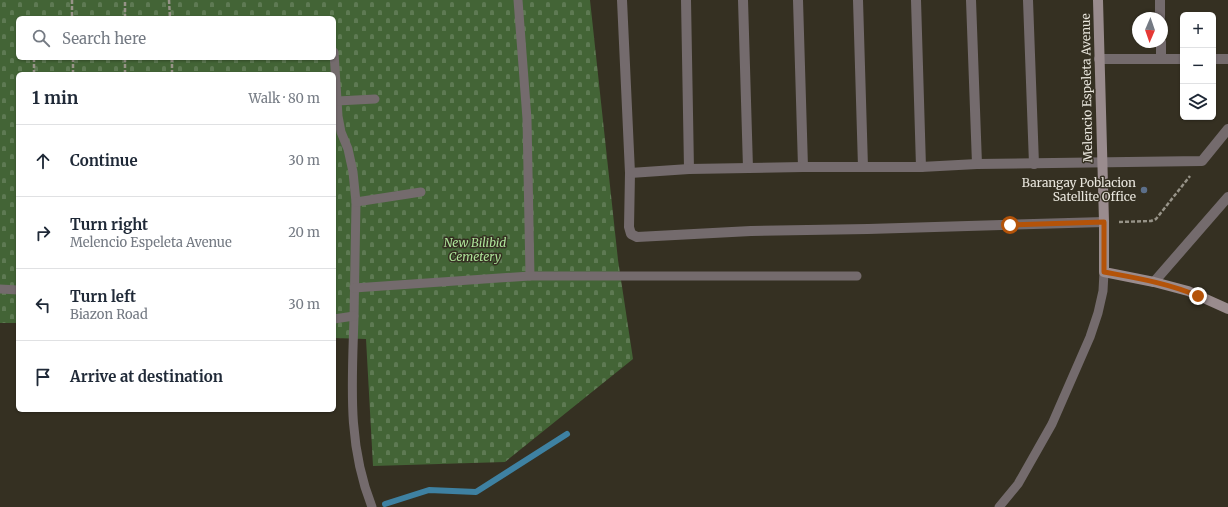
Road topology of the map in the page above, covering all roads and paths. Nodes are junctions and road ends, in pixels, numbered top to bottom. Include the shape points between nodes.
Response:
1 (72, 0) edge
2 (125, 0) edge
3 (170, 0) edge
4 (518, 0) edge
5 (622, 0) edge
6 (686, 0) edge
7 (743, 0) edge
8 (798, 0) edge
9 (858, 0) edge
10 (916, 0) edge
11 (971, 0) edge
12 (1028, 0) edge
13 (1098, 0) edge
14 (1160, 0) edge
15 (1160, 12) edge
16 (72, 16) edge
17 (125, 16) edge
18 (170, 16) edge
19 (1161, 48) edge
20 (1099, 59) junction
21 (1161, 59) junction
22 (1180, 59) edge
23 (1216, 59) edge
24 (34, 60) edge
25 (73, 60) edge
26 (125, 60) edge
27 (172, 60) edge
28 (334, 60) edge
29 (1228, 60) edge
30 (34, 72) edge
31 (73, 72) edge
32 (125, 72) edge
33 (172, 72) edge
34 (335, 72) edge
35 (336, 85) edge
36 (375, 99) dead end
37 (337, 101) junction
38 (1228, 129) edge
39 (1202, 161) junction
40 (1102, 162) junction
41 (977, 164) junction
42 (1034, 164) junction
43 (803, 167) junction
44 (863, 167) junction
45 (921, 167) junction
46 (748, 168) junction
47 (689, 169) junction
48 (630, 173) junction
49 (421, 192) dead end
50 (1228, 196) edge
51 (356, 202) junction
52 (1104, 222) junction
53 (1104, 272) junction
54 (530, 276) junction
55 (857, 276) dead end
56 (1154, 282) junction
57 (354, 288) junction
58 (0, 289) edge
59 (16, 290) edge
60 (1228, 309) edge
61 (354, 316) junction
62 (336, 319) edge
63 (372, 507) edge
64 (999, 507) edge

1 - 16 path
2 - 17 path
3 - 18 path
4 - 54 lane via 527,119
5 - 48 street
6 - 47 street
7 - 46 street
8 - 43 street
9 - 44 street
10 - 45 street
11 - 41 street
12 - 42 street
13 - 20 street, Melencio Espeleta Avenue
14 - 15 street
19 - 21 street
20 - 21 street
20 - 40 street, Melencio Espeleta Avenue
21 - 22 street
23 - 29 street
24 - 30 path
25 - 31 path
26 - 32 path
27 - 33 path
28 - 34 lane
35 - 37 lane
36 - 37 lane
37 - 51 lane via 341,132 353,172
38 - 39 street
39 - 40 street
39 - 52 path via 1156,219
40 - 42 street
40 - 52 street, Melencio Espeleta Avenue
41 - 42 street
41 - 45 street
43 - 44 street
43 - 46 street
44 - 45 street
46 - 47 street
47 - 48 street
48 - 52 street via 629,227 631,234 637,238 751,231
49 - 51 lane
50 - 56 street
51 - 57 lane
52 - 53 street, Melencio Espeleta Avenue
53 - 56 street
53 - 64 lane via 1103,291 1094,325 1052,424 1018,484
54 - 55 lane
54 - 57 lane
56 - 60 street via 1188,291
57 - 61 lane
58 - 59 lane
61 - 62 lane
61 - 63 lane via 352,400 355,442 365,489

